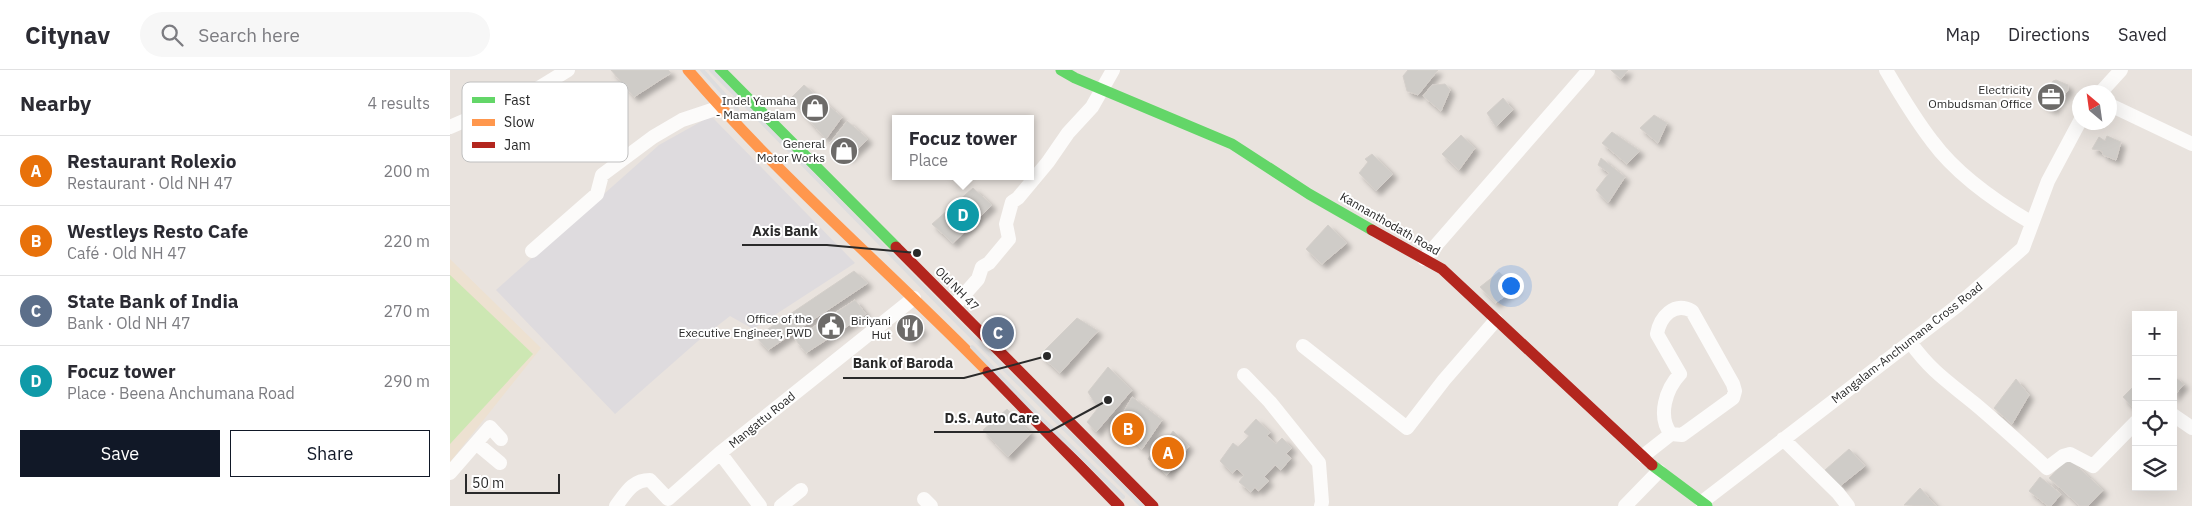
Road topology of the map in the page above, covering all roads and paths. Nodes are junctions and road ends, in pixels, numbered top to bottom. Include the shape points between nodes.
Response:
1 (568, 70) edge
2 (688, 70) edge
3 (720, 70) edge
4 (1060, 70) edge
5 (1113, 70) edge
6 (1587, 70) edge
7 (1886, 70) edge
8 (2121, 70) edge
9 (548, 82) edge
10 (2107, 85) edge
11 (1102, 90) junction
12 (721, 107) junction
13 (2117, 108) edge
14 (2075, 130) edge
15 (2192, 144) edge
16 (628, 156) edge
17 (619, 162) edge
18 (810, 179) junction
19 (1034, 179) edge
20 (1033, 180) edge
21 (2032, 223) junction
22 (532, 251) dead end
23 (1424, 259) junction
24 (914, 298) junction
25 (955, 305) junction
26 (1496, 320) junction
27 (1910, 342) junction
28 (1303, 346) dead end
29 (1244, 375) dead end
30 (2177, 418) edge
31 (2132, 426) edge
32 (2192, 428) edge
33 (1671, 434) junction
34 (501, 438) dead end
35 (1783, 440) junction
36 (476, 443) junction
37 (720, 453) junction
38 (1643, 456) junction
39 (500, 463) dead end
40 (1660, 471) junction
41 (450, 472) edge
42 (801, 490) dead end
43 (671, 502) edge
44 (1110, 503) edge
45 (1704, 504) edge
46 (616, 506) edge
47 (760, 506) edge
48 (781, 506) edge
49 (1153, 506) edge
50 (1321, 506) edge
51 (1625, 506) edge
52 (1848, 506) edge

1 - 9 street
2 - 12 main road, Old NH 47
3 - 18 main road, Old NH 47
4 - 11 main road, Kannanthodath Road
5 - 11 street
6 - 23 street
7 - 21 street via 1932,141 1949,160 2011,211
8 - 10 street
11 - 19 street via 1092,108
11 - 23 main road, Kannanthodath Road via 1232,144 1309,194
12 - 16 street via 675,124
12 - 18 main road, Old NH 47
13 - 15 street
14 - 21 street, Mangalam-Anchumana Cross Road via 2048,181
17 - 22 street via 602,175 597,194
18 - 24 main road, Old NH 47
18 - 25 main road, Old NH 47
20 - 25 street via 1012,202 1006,224 1008,239 982,267 978,279
21 - 27 street, Mangalam-Anchumana Cross Road via 2023,248
23 - 26 main road, Kannanthodath Road via 1442,270
24 - 37 street, Mangattu Road
24 - 44 main road, Old NH 47
25 - 49 main road, Old NH 47
26 - 28 street via 1407,428
26 - 38 main road, Kannanthodath Road
27 - 31 street via 1939,376 2047,468 2070,454 2093,466
27 - 35 street, Mangalam-Anchumana Cross Road
29 - 50 street via 1319,463
30 - 32 street
33 - 33 street via 1682,435 1733,398 1735,391 1692,311 1684,307 1666,315 1659,323 1657,334 1680,374 1670,385 1663,418
33 - 38 street
34 - 36 street via 490,427
35 - 45 street, Mangalam-Anchumana Cross Road
35 - 52 street via 1838,492
36 - 39 street
36 - 41 street
37 - 43 street, Mangattu Road
37 - 47 street
38 - 40 main road, Kannanthodath Road
40 - 45 main road, Kannanthodath Road
40 - 51 street
42 - 48 street
43 - 46 street, Mangattu Road via 650,480 643,480 633,484

